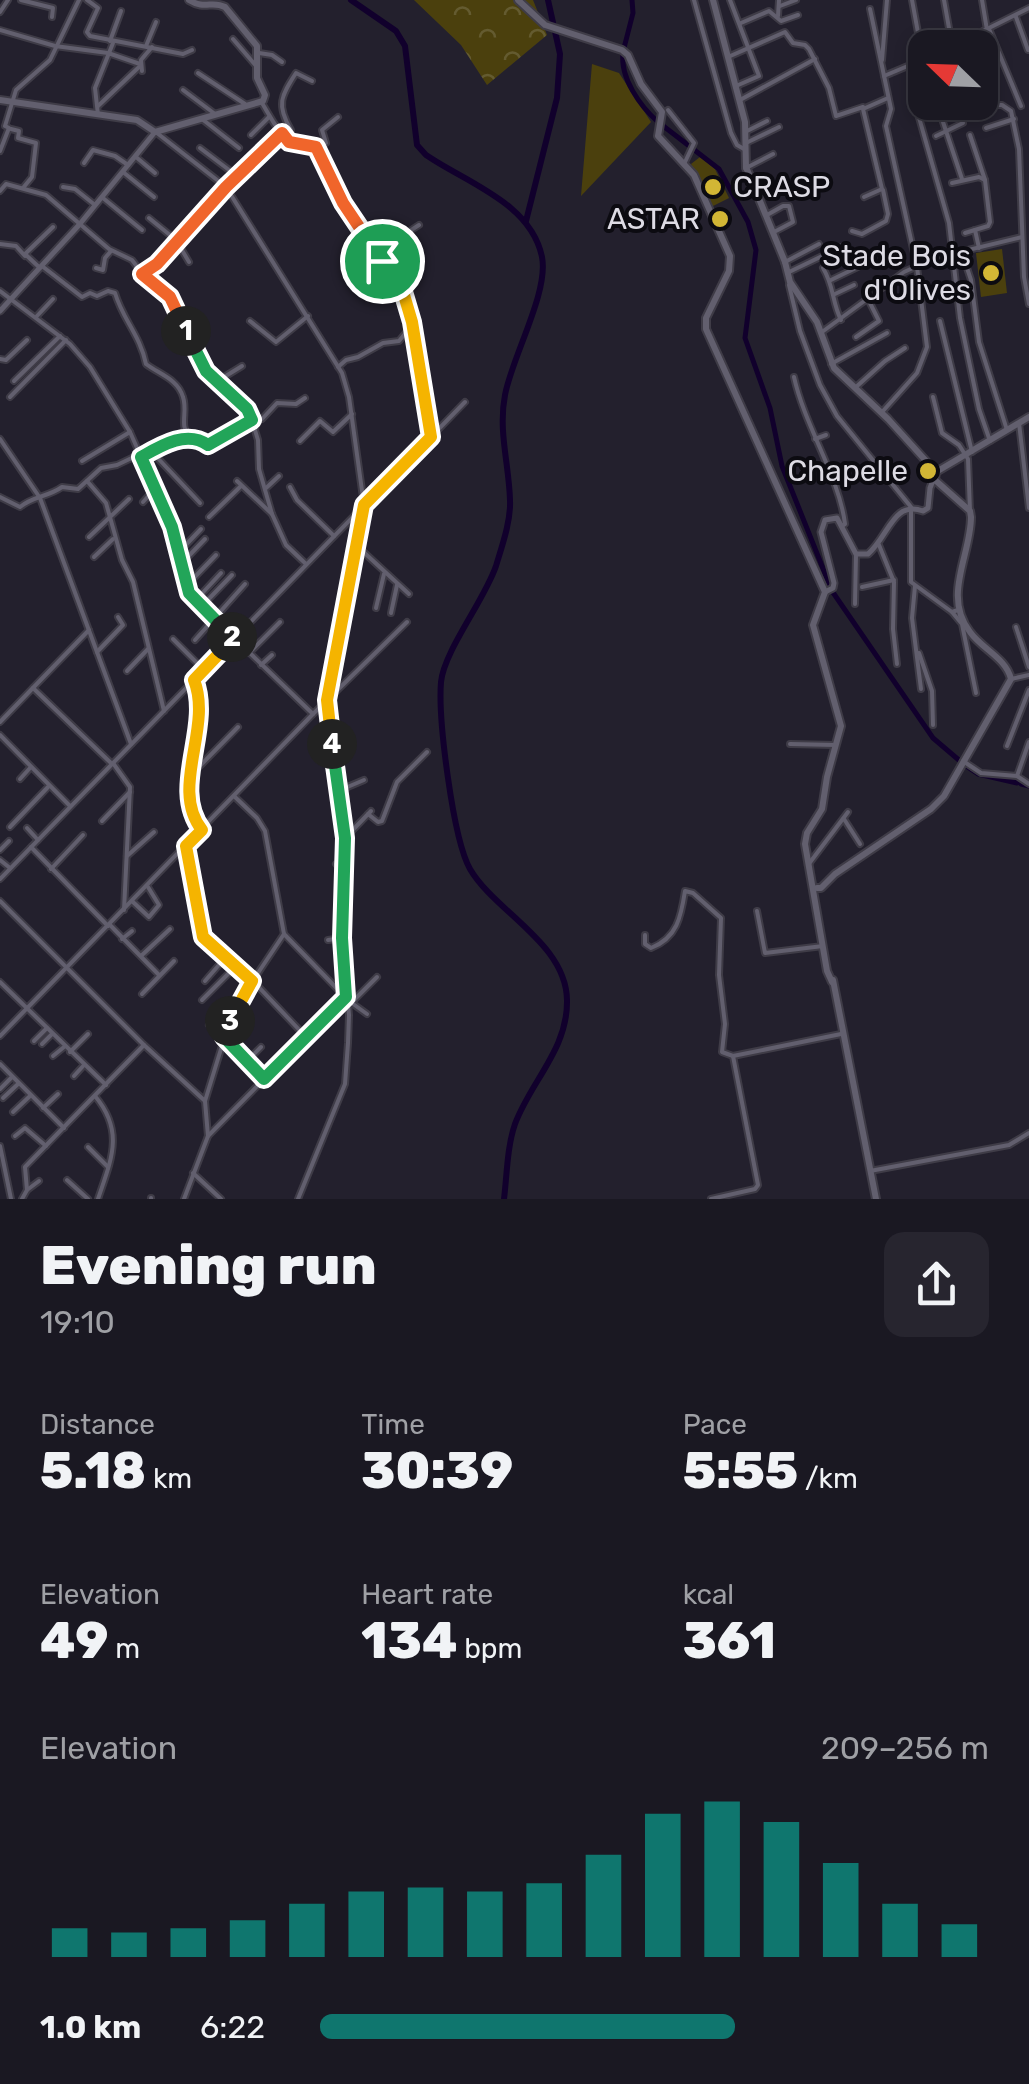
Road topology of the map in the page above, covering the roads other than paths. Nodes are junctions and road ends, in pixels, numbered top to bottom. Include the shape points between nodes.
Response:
1 (8, 0) edge
2 (21, 0) edge
3 (78, 0) edge
4 (87, 0) edge
5 (189, 0) edge
6 (514, 0) edge
7 (694, 0) edge
8 (730, 0) edge
9 (796, 0) edge
10 (887, 0) edge
11 (912, 0) edge
12 (945, 0) edge
13 (982, 0) edge
14 (715, 1) edge
15 (780, 3) edge
16 (1029, 8) edge
17 (870, 9) dead end
18 (121, 11) dead end
19 (0, 12) edge
20 (798, 15) dead end
21 (1016, 16) junction
22 (52, 18) dead end
23 (780, 19) junction
24 (156, 22) dead end
25 (740, 24) junction
26 (0, 30) edge
27 (918, 30) edge
28 (949, 30) edge
29 (987, 30) joint
30 (232, 40) dead end
31 (112, 41) junction
32 (56, 46) junction
33 (149, 46) junction
34 (750, 48) junction
35 (192, 50) dead end
36 (1028, 50) edge
37 (258, 52) junction
38 (108, 53) junction
39 (998, 55) edge
40 (728, 57) junction
41 (815, 60) junction
42 (282, 62) dead end
43 (881, 66) junction
44 (908, 66) edge
45 (140, 67) junction
46 (257, 67) junction
47 (198, 73) dead end
48 (758, 76) junction
49 (884, 76) junction
50 (312, 82) dead end
51 (736, 86) junction
52 (764, 86) junction
53 (183, 90) dead end
54 (888, 98) junction
55 (0, 100) edge
56 (740, 100) junction
57 (12, 102) junction
58 (262, 102) junction
59 (998, 105) edge
60 (1020, 106) dead end
61 (249, 107) junction
62 (864, 108) junction
63 (98, 110) junction
64 (668, 110) dead end
65 (217, 115) junction
66 (270, 117) junction
67 (338, 117) dead end
68 (676, 118) junction
69 (202, 119) junction
70 (1014, 119) junction
71 (920, 120) edge
72 (962, 120) edge
73 (661, 121) junction
74 (767, 122) dead end
75 (943, 122) dead end
76 (9, 128) junction
77 (779, 128) dead end
78 (986, 128) dead end
79 (746, 131) junction
80 (156, 132) junction
81 (282, 133) junction
82 (946, 133) junction
83 (250, 134) dead end
84 (970, 135) dead end
85 (235, 136) dead end
86 (936, 136) dead end
87 (286, 139) junction
88 (230, 142) junction
89 (316, 147) junction
90 (746, 147) junction
91 (200, 148) dead end
92 (239, 148) dead end
93 (0, 151) edge
94 (773, 154) dead end
95 (136, 157) junction
96 (84, 162) dead end
97 (685, 162) junction
98 (128, 165) junction
99 (746, 168) junction
100 (122, 172) junction
101 (155, 173) dead end
102 (238, 176) junction
103 (962, 179) junction
104 (985, 180) junction
105 (952, 183) dead end
106 (226, 187) junction
107 (0, 188) edge
108 (24, 188) junction
109 (63, 188) dead end
110 (882, 189) junction
111 (102, 197) junction
112 (154, 197) dead end
113 (864, 198) dead end
114 (96, 205) junction
115 (205, 212) junction
116 (767, 216) junction
117 (149, 218) dead end
118 (210, 220) dead end
119 (79, 225) junction
120 (419, 225) dead end
121 (54, 226) dead end
122 (1029, 228) edge
123 (142, 230) dead end
124 (975, 230) junction
125 (852, 231) dead end
126 (774, 232) junction
127 (964, 232) dead end
128 (1022, 234) junction
129 (176, 240) junction
130 (0, 244) edge
131 (820, 244) dead end
132 (841, 247) dead end
133 (979, 248) junction
134 (112, 250) junction
135 (962, 252) junction
136 (953, 254) junction
137 (25, 256) junction
138 (382, 261) junction
139 (189, 262) dead end
140 (785, 262) junction
141 (862, 265) dead end
142 (41, 267) junction
143 (916, 267) junction
144 (96, 268) dead end
145 (823, 268) dead end
146 (142, 274) junction
147 (790, 278) junction
148 (830, 280) junction
149 (854, 285) dead end
150 (0, 291) edge
151 (834, 294) junction
152 (12, 299) junction
153 (54, 299) dead end
154 (868, 299) junction
155 (1029, 304) edge
156 (0, 311) edge
157 (308, 316) junction
158 (35, 318) junction
159 (841, 320) junction
160 (250, 321) dead end
161 (940, 321) dead end
162 (413, 324) junction
163 (821, 332) junction
164 (887, 332) dead end
165 (60, 336) junction
166 (856, 337) dead end
167 (27, 340) dead end
168 (66, 340) junction
169 (905, 348) dead end
170 (37, 358) junction
171 (0, 360) edge
172 (832, 363) junction
173 (43, 364) junction
174 (242, 366) dead end
175 (338, 367) junction
176 (794, 377) dead end
177 (24, 382) junction
178 (216, 382) junction
179 (856, 387) junction
180 (10, 397) dead end
181 (933, 397) dead end
182 (305, 398) dead end
183 (465, 402) dead end
184 (882, 413) junction
185 (352, 414) junction
186 (1029, 417) edge
187 (252, 420) junction
188 (1019, 423) junction
189 (1007, 430) junction
190 (130, 432) junction
191 (826, 435) dead end
192 (431, 437) junction
193 (189, 438) junction
194 (0, 439) edge
195 (815, 440) junction
196 (300, 442) dead end
197 (990, 442) junction
198 (151, 451) junction
199 (968, 454) junction
200 (140, 456) junction
201 (82, 461) dead end
202 (279, 476) dead end
203 (938, 478) junction
204 (87, 481) junction
205 (290, 487) dead end
206 (266, 489) junction
207 (154, 490) junction
208 (0, 497) edge
209 (40, 498) junction
210 (130, 499) dead end
211 (142, 502) dead end
212 (200, 503) dead end
213 (364, 505) junction
214 (910, 506) junction
215 (1029, 508) edge
216 (970, 511) junction
217 (272, 514) junction
218 (209, 517) dead end
219 (108, 518) junction
220 (842, 526) junction
221 (201, 528) dead end
222 (334, 536) junction
223 (89, 537) dead end
224 (114, 538) junction
225 (206, 539) dead end
226 (879, 544) junction
227 (357, 546) junction
228 (180, 552) junction
229 (856, 554) junction
230 (216, 555) dead end
231 (94, 556) dead end
232 (182, 564) junction
233 (306, 564) junction
234 (221, 573) dead end
235 (384, 574) junction
236 (232, 575) dead end
237 (894, 580) junction
238 (245, 584) dead end
239 (397, 585) junction
240 (186, 586) junction
241 (915, 586) junction
242 (862, 587) dead end
243 (825, 592) junction
244 (408, 594) dead end
245 (194, 600) junction
246 (855, 604) dead end
247 (201, 607) junction
248 (376, 608) dead end
249 (956, 610) junction
250 (391, 612) dead end
251 (118, 617) dead end
252 (214, 619) junction
253 (280, 622) dead end
254 (408, 622) dead end
255 (1016, 627) dead end
256 (89, 630) junction
257 (234, 638) junction
258 (173, 639) dead end
259 (195, 640) dead end
260 (916, 645) junction
261 (150, 647) junction
262 (97, 652) junction
263 (249, 653) junction
264 (272, 655) dead end
265 (897, 664) dead end
266 (262, 665) junction
267 (1029, 667) edge
268 (127, 670) dead end
269 (204, 670) junction
270 (1029, 675) edge
271 (1011, 679) junction
272 (194, 680) junction
273 (34, 688) junction
274 (921, 689) dead end
275 (1029, 690) edge
276 (976, 692) dead end
277 (327, 700) junction
278 (164, 711) junction
279 (313, 714) junction
280 (0, 722) edge
281 (933, 725) dead end
282 (238, 727) dead end
283 (0, 735) edge
284 (1029, 742) edge
285 (131, 744) junction
286 (790, 744) dead end
287 (836, 745) junction
288 (1008, 746) dead end
289 (427, 752) dead end
290 (963, 762) junction
291 (112, 764) junction
292 (32, 767) junction
293 (192, 774) junction
294 (1017, 776) junction
295 (20, 779) dead end
296 (364, 780) dead end
297 (1029, 784) edge
298 (50, 785) junction
299 (338, 790) junction
300 (130, 792) junction
301 (235, 797) junction
302 (70, 806) junction
303 (848, 812) dead end
304 (844, 818) junction
305 (102, 822) dead end
306 (10, 827) dead end
307 (27, 828) dead end
308 (202, 830) junction
309 (154, 832) dead end
310 (83, 835) dead end
311 (345, 838) junction
312 (38, 840) junction
313 (9, 842) dead end
314 (860, 844) dead end
315 (186, 846) junction
316 (30, 847) junction
317 (0, 850) edge
318 (127, 856) junction
319 (0, 860) edge
320 (336, 864) dead end
321 (808, 866) junction
322 (10, 868) junction
323 (51, 868) junction
324 (346, 872) junction
325 (0, 879) edge
326 (147, 887) junction
327 (818, 890) junction
328 (0, 901) edge
329 (132, 902) junction
330 (124, 910) junction
331 (757, 911) dead end
332 (108, 925) junction
333 (170, 928) dead end
334 (132, 931) dead end
335 (284, 934) junction
336 (646, 935) dead end
337 (342, 938) junction
338 (122, 939) junction
339 (328, 940) dead end
340 (823, 946) junction
341 (141, 956) junction
342 (225, 957) junction
343 (174, 961) dead end
344 (67, 966) junction
345 (236, 966) junction
346 (159, 975) junction
347 (377, 977) dead end
348 (205, 980) dead end
349 (252, 981) junction
350 (0, 982) edge
351 (832, 982) junction
352 (8, 989) junction
353 (142, 994) dead end
354 (346, 997) junction
355 (0, 998) edge
356 (202, 1000) dead end
357 (351, 1002) junction
358 (28, 1008) junction
359 (368, 1014) dead end
360 (210, 1025) dead end
361 (46, 1028) junction
362 (52, 1034) junction
363 (88, 1034) dead end
364 (842, 1034) junction
365 (0, 1036) edge
366 (224, 1037) junction
367 (306, 1037) junction
368 (34, 1041) dead end
369 (42, 1044) dead end
370 (144, 1046) junction
371 (64, 1047) junction
372 (261, 1047) dead end
373 (70, 1052) junction
374 (53, 1056) dead end
375 (733, 1056) junction
376 (247, 1060) junction
377 (0, 1064) edge
378 (84, 1065) junction
379 (74, 1076) dead end
380 (12, 1077) junction
381 (264, 1079) junction
382 (18, 1084) junction
383 (106, 1085) junction
384 (0, 1089) edge
385 (58, 1094) dead end
386 (30, 1096) junction
387 (95, 1096) junction
388 (3, 1098) dead end
389 (206, 1100) junction
390 (43, 1108) junction
391 (13, 1112) dead end
392 (64, 1128) junction
393 (1029, 1133) edge
394 (16, 1136) dead end
395 (208, 1136) junction
396 (0, 1146) edge
397 (46, 1146) junction
398 (88, 1146) dead end
399 (108, 1167) junction
400 (870, 1171) junction
401 (193, 1172) junction
402 (67, 1180) dead end
403 (39, 1181) dead end
404 (215, 1193) junction
405 (25, 1196) edge
406 (11, 1199) edge
407 (88, 1199) edge
408 (98, 1199) edge
409 (184, 1199) edge
410 (210, 1199) edge
411 (221, 1199) edge
412 (298, 1199) edge
413 (711, 1199) edge
414 (876, 1199) edge

1 - 19 street
2 - 22 street via 52,8
3 - 32 street
4 - 31 street via 98,8 88,35
5 - 37 main road via 225,7
6 - 73 main road via 545,25 628,55
7 - 90 street via 732,136
8 - 25 street
9 - 15 street
10 - 43 street
11 - 27 street
12 - 28 street
13 - 29 street
14 - 40 main road
15 - 23 street
16 - 21 street
17 - 43 street
18 - 31 street
20 - 23 street
21 - 29 street
21 - 36 street
23 - 25 street via 766,11
24 - 33 street
25 - 34 street
26 - 32 street
30 - 46 street
31 - 33 street
31 - 38 street
32 - 38 street
32 - 57 street via 50,60 18,86
33 - 35 street
33 - 45 street
34 - 40 street
34 - 41 street via 785,32
34 - 48 street
37 - 42 street
37 - 46 main road
38 - 45 street
38 - 63 street via 94,88
39 - 60 street
40 - 51 main road
41 - 52 street
41 - 62 street via 836,116
43 - 49 street
44 - 49 street
45 - 63 street
46 - 58 main road
47 - 61 street
48 - 51 street
48 - 52 street
49 - 54 street
50 - 87 street via 296,73 281,100 290,130
51 - 56 main road
52 - 56 street
53 - 65 street
54 - 62 street
54 - 143 street via 886,126
55 - 57 main road
56 - 79 main road
57 - 63 main road
57 - 76 street
58 - 61 main road
58 - 66 street
59 - 70 street
61 - 65 main road
62 - 110 street
63 - 80 main road
64 - 68 street
65 - 69 main road
66 - 81 street
66 - 83 street
67 - 89 street via 322,129 326,143
68 - 73 street
68 - 97 street via 694,143
69 - 80 main road
69 - 88 street
70 - 78 street
70 - 128 street
71 - 136 street
72 - 82 street
73 - 97 main road via 658,136
74 - 79 street
75 - 82 street
76 - 93 street
76 - 108 street via 36,143
77 - 90 street
79 - 90 main road
80 - 95 street
80 - 106 street
81 - 87 street
81 - 102 street
82 - 86 street
82 - 103 street
84 - 104 street
85 - 88 street
87 - 89 street
88 - 92 street
89 - 138 street
90 - 99 main road
91 - 102 street
94 - 99 street
95 - 98 street
95 - 101 street
96 - 98 street via 93,150
97 - 243 main road via 730,256 706,328
98 - 100 street
99 - 116 main road
100 - 111 street
100 - 112 street
102 - 106 street
103 - 104 street
103 - 105 street
104 - 124 street via 990,218
106 - 115 street
106 - 157 street
107 - 108 street
108 - 119 street via 46,196
109 - 114 street
110 - 113 street
110 - 125 street via 886,221 862,234
111 - 114 street
111 - 123 street
114 - 119 street
115 - 118 street
115 - 129 street
116 - 126 main road
116 - 126 street via 789,206 793,222
117 - 129 street
119 - 134 street
119 - 142 street
120 - 138 street via 403,235 406,246
121 - 137 street
122 - 128 street
124 - 127 street
124 - 133 street
126 - 140 main road
128 - 133 street
128 - 155 street
129 - 139 street
129 - 146 street
130 - 137 street via 16,246
131 - 140 street
132 - 147 street
133 - 135 street
134 - 144 street via 103,270
134 - 146 street
135 - 136 street
135 - 189 street via 978,342
136 - 143 street
136 - 197 street via 960,318
137 - 142 street
138 - 162 street
140 - 147 main road
141 - 148 street
142 - 152 street
142 - 193 street via 82,297 114,293 139,336 146,364 182,394
143 - 154 street
143 - 184 street via 926,355
145 - 148 street
146 - 178 street via 170,297
147 - 163 main road
147 - 214 street via 820,385
148 - 151 street
149 - 151 street
150 - 152 street
151 - 159 street
152 - 156 street
152 - 158 street
153 - 158 street
154 - 159 street
154 - 166 street via 880,321
157 - 160 street via 276,342
157 - 175 street
158 - 165 street
159 - 163 street
161 - 199 street
162 - 175 street via 402,338
162 - 192 street
163 - 172 main road
164 - 172 street
165 - 168 street
165 - 170 street
167 - 171 street
168 - 173 street
168 - 190 street
169 - 179 street
170 - 173 street
170 - 177 street via 16,379
172 - 179 main road
173 - 177 street
174 - 178 street
175 - 185 street
176 - 195 street
177 - 180 street
178 - 187 street
179 - 184 main road
181 - 199 street via 942,433
182 - 187 street via 277,403
183 - 192 street
184 - 203 main road
185 - 196 street via 333,432 320,420
185 - 213 street
186 - 188 main road
187 - 193 street via 208,445
187 - 206 street
188 - 189 main road
188 - 215 street
189 - 197 main road
190 - 200 street
190 - 201 street
191 - 195 street
192 - 213 street
193 - 198 street
194 - 209 street
195 - 220 street via 842,504
197 - 199 main road
198 - 200 street
198 - 212 street
199 - 203 main road
199 - 216 street
200 - 204 street via 103,467
200 - 207 street
202 - 206 street
203 - 214 street via 926,510
203 - 216 main road
204 - 209 street
204 - 219 street via 106,503
205 - 222 street
206 - 217 street
207 - 211 street
207 - 228 street
208 - 209 street via 18,507
209 - 256 street
210 - 219 street
213 - 222 street
213 - 227 street
214 - 226 street
214 - 241 street
216 - 249 main road
217 - 218 street via 239,483
217 - 233 street via 286,545
219 - 223 street
219 - 224 street
220 - 229 street
220 - 243 street via 834,517 821,526 834,583
221 - 228 street
222 - 233 street
224 - 231 street
224 - 261 street
225 - 232 street
226 - 229 street
226 - 237 street
227 - 235 street
227 - 277 street
228 - 232 street
229 - 246 street
230 - 240 street
232 - 240 street
233 - 257 street
234 - 245 street
235 - 239 street
235 - 248 street
236 - 247 street
237 - 242 street
237 - 265 street
238 - 252 street
239 - 244 street
239 - 250 street
240 - 245 street
241 - 249 street
241 - 260 street
243 - 287 main road via 813,625 840,716
245 - 247 street
247 - 252 street
249 - 271 main road
249 - 276 street
251 - 262 street via 124,623
252 - 257 street
252 - 259 street
253 - 263 street
254 - 277 street
255 - 267 street
256 - 262 street
256 - 273 street
257 - 263 street
257 - 269 street
258 - 269 street
260 - 274 street
260 - 281 street via 930,682
261 - 268 street
261 - 278 street
262 - 285 street
263 - 266 street
264 - 266 street
266 - 279 street
269 - 272 street
270 - 271 street
271 - 290 main road
272 - 278 street
272 - 293 street via 199,702
273 - 280 street
273 - 291 street
275 - 288 street
277 - 279 street
277 - 299 street
278 - 285 street
279 - 301 street
282 - 293 street
283 - 292 street
284 - 294 street
285 - 291 street
286 - 287 street
287 - 321 main road via 822,809 805,837
289 - 311 street via 397,782 382,821 369,812
290 - 294 street via 989,776
290 - 327 main road via 931,809
291 - 300 street
291 - 302 street
292 - 295 street
292 - 298 street
293 - 308 street via 190,813
294 - 297 street
296 - 299 street
298 - 302 street
298 - 306 street
299 - 311 street
300 - 305 street
300 - 318 street
301 - 308 street
301 - 335 street via 266,831
302 - 312 street
303 - 304 street
304 - 314 street
304 - 321 street
307 - 312 street
308 - 315 street
309 - 318 street
310 - 323 street
311 - 324 street
312 - 316 street
313 - 317 street
315 - 326 street
315 - 342 street via 201,932
316 - 322 street
316 - 323 street
318 - 330 street
319 - 322 street
320 - 324 street
321 - 327 main road
322 - 325 street
323 - 332 street
324 - 337 street
326 - 329 street
326 - 329 street via 158,908 147,917
327 - 340 main road
327 - 351 main road
328 - 344 street
329 - 330 street
330 - 332 street
331 - 340 street via 766,953
332 - 338 street
332 - 344 street
333 - 341 street
334 - 338 street
335 - 349 street
335 - 354 street
336 - 375 street via 650,948 672,933 688,890 722,918 722,1052
337 - 339 street
337 - 354 street
338 - 341 street
340 - 351 main road
341 - 346 street
342 - 345 street
342 - 348 street
343 - 346 street
344 - 358 street
344 - 370 street
345 - 349 street
345 - 356 street
346 - 353 street
347 - 357 street
349 - 366 street
349 - 367 street
350 - 352 street
351 - 364 main road
352 - 355 street
352 - 358 street
354 - 357 street
354 - 367 street
354 - 412 street via 345,1084
357 - 359 street
358 - 361 street
358 - 365 street
360 - 366 street
361 - 362 street
361 - 368 street
362 - 369 street
362 - 371 street
363 - 373 street
364 - 375 street
364 - 400 main road
366 - 376 street
366 - 389 street
367 - 381 street
370 - 383 street
370 - 389 street
371 - 373 street
371 - 374 street
372 - 376 street
373 - 378 street
375 - 413 street via 758,1185
376 - 381 street
377 - 380 street
378 - 379 street
378 - 383 street
380 - 382 street
380 - 384 street
381 - 395 street
382 - 386 street
382 - 388 street
383 - 387 street
385 - 390 street
386 - 390 street
386 - 391 street
387 - 392 street
387 - 399 street via 114,1130
389 - 395 street
390 - 392 street
392 - 397 street
393 - 400 street via 1009,1145
394 - 397 street via 25,1128
395 - 401 street
396 - 406 street
397 - 405 street via 24,1168
398 - 399 street
399 - 408 street
400 - 414 main road
401 - 404 street
401 - 409 street
402 - 407 street
403 - 405 street
404 - 410 street
404 - 411 street

